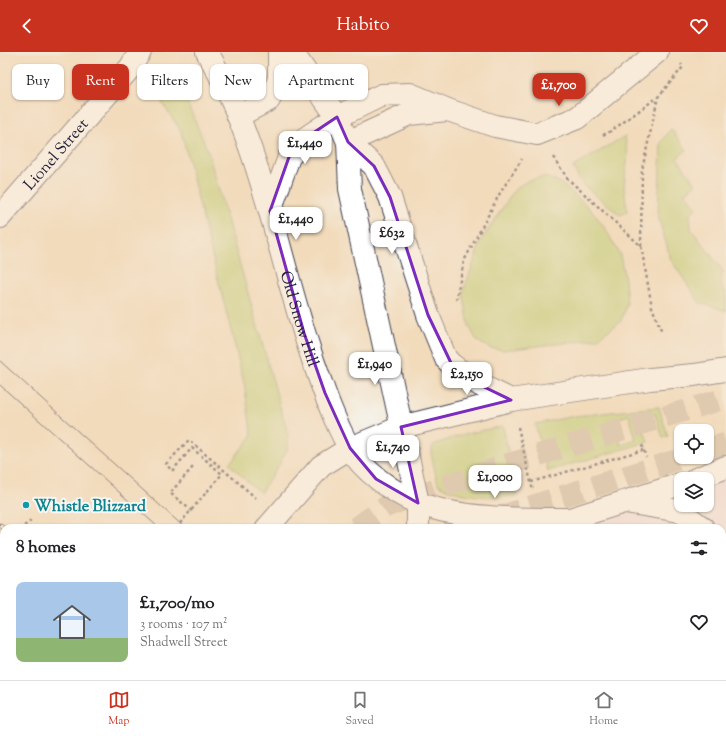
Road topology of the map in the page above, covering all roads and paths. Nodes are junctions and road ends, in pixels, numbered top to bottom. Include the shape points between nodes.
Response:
1 (140, 52) edge
2 (207, 52) edge
3 (279, 52) edge
4 (292, 52) edge
5 (657, 52) edge
6 (680, 62) dead end
7 (448, 110) junction
8 (238, 116) junction
9 (337, 117) junction
10 (537, 134) junction
11 (348, 142) junction
12 (270, 211) junction
13 (0, 217) edge
14 (641, 246) junction
15 (456, 300) dead end
16 (662, 333) dead end
17 (726, 370) edge
18 (512, 400) junction
19 (401, 427) junction
20 (642, 445) dead end
21 (350, 448) junction
22 (644, 450) junction
23 (646, 457) dead end
24 (193, 466) dead end
25 (726, 467) edge
26 (714, 472) edge
27 (531, 482) junction
28 (674, 486) edge
29 (418, 502) junction
30 (625, 502) junction
31 (261, 503) dead end
32 (192, 511) junction
33 (31, 521) dead end
34 (554, 522) edge
35 (27, 524) edge
36 (180, 524) edge
37 (270, 524) edge
38 (418, 524) edge
39 (698, 524) edge

1 - 13 main road, Lionel Street via 130,68
2 - 8 main road, Old Snow Hill
3 - 8 main road via 279,80 269,100
4 - 9 main road
5 - 10 main road via 578,118
6 - 14 path via 683,67 658,97 642,170
7 - 9 main road via 410,94 386,95
7 - 10 main road via 495,126
7 - 11 main road via 409,114
8 - 12 main road, Old Snow Hill
9 - 11 main road
9 - 12 main road via 307,137 289,157
10 - 14 path via 568,179
10 - 15 path via 500,193 464,261
11 - 18 main road via 374,166 390,197 428,315 446,359 480,384
11 - 19 main road via 350,189
12 - 21 main road, Old Snow Hill via 304,333 325,393
14 - 16 path via 652,307
17 - 18 main road
18 - 19 main road
18 - 27 path
19 - 21 main road
19 - 29 main road
20 - 22 path
21 - 29 main road, Old Snow Hill via 376,478
21 - 37 main road via 321,466
22 - 23 path
22 - 27 path
24 - 32 path via 170,493
25 - 26 main road
27 - 34 path
28 - 30 main road
29 - 34 main road, Old Snow Hill via 464,514
29 - 38 main road
30 - 34 main road
30 - 39 main road via 680,511
31 - 32 path via 189,440 166,464 172,471 192,448 222,474
32 - 36 path
33 - 35 path

